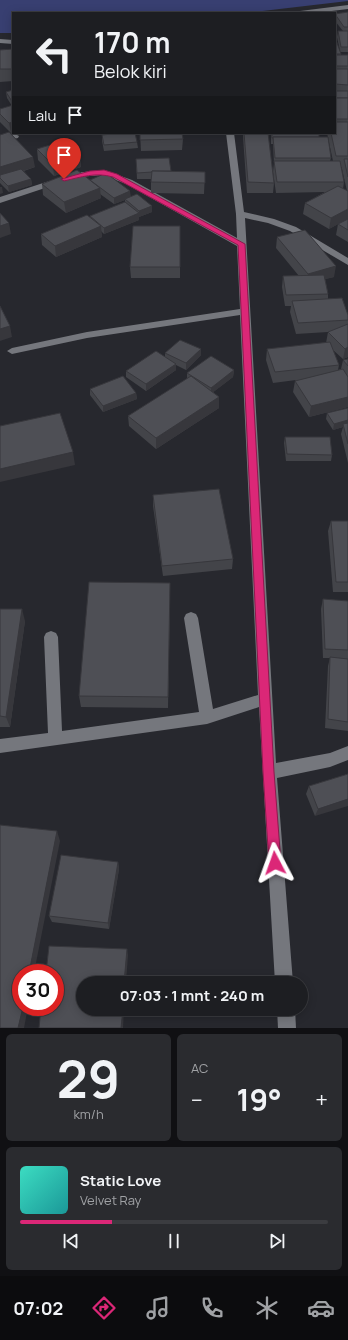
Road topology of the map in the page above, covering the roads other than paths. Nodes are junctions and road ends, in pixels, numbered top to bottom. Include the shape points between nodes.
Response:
1 (348, 7) edge
2 (308, 12) edge
3 (0, 41) edge
4 (12, 42) edge
5 (230, 134) edge
6 (15, 136) edge
7 (0, 140) edge
8 (0, 200) edge
9 (240, 214) junction
10 (241, 244) junction
11 (348, 262) edge
12 (244, 311) junction
13 (12, 351) dead end
14 (191, 618) dead end
15 (51, 637) dead end
16 (265, 699) junction
17 (207, 717) junction
18 (55, 738) junction
19 (0, 746) edge
20 (348, 753) edge
21 (268, 772) junction
22 (283, 976) edge
23 (286, 1016) edge
24 (287, 1028) edge

1 - 2 street
3 - 4 street
5 - 9 street
6 - 7 street
8 - 10 street via 77,175 104,172 129,182
9 - 10 street
9 - 11 street via 293,229
10 - 12 street
12 - 13 street via 87,336
12 - 16 street
14 - 17 street
15 - 18 street
16 - 17 street
16 - 21 street
17 - 18 street
18 - 19 street
20 - 21 street via 330,760
21 - 22 street
23 - 24 street

